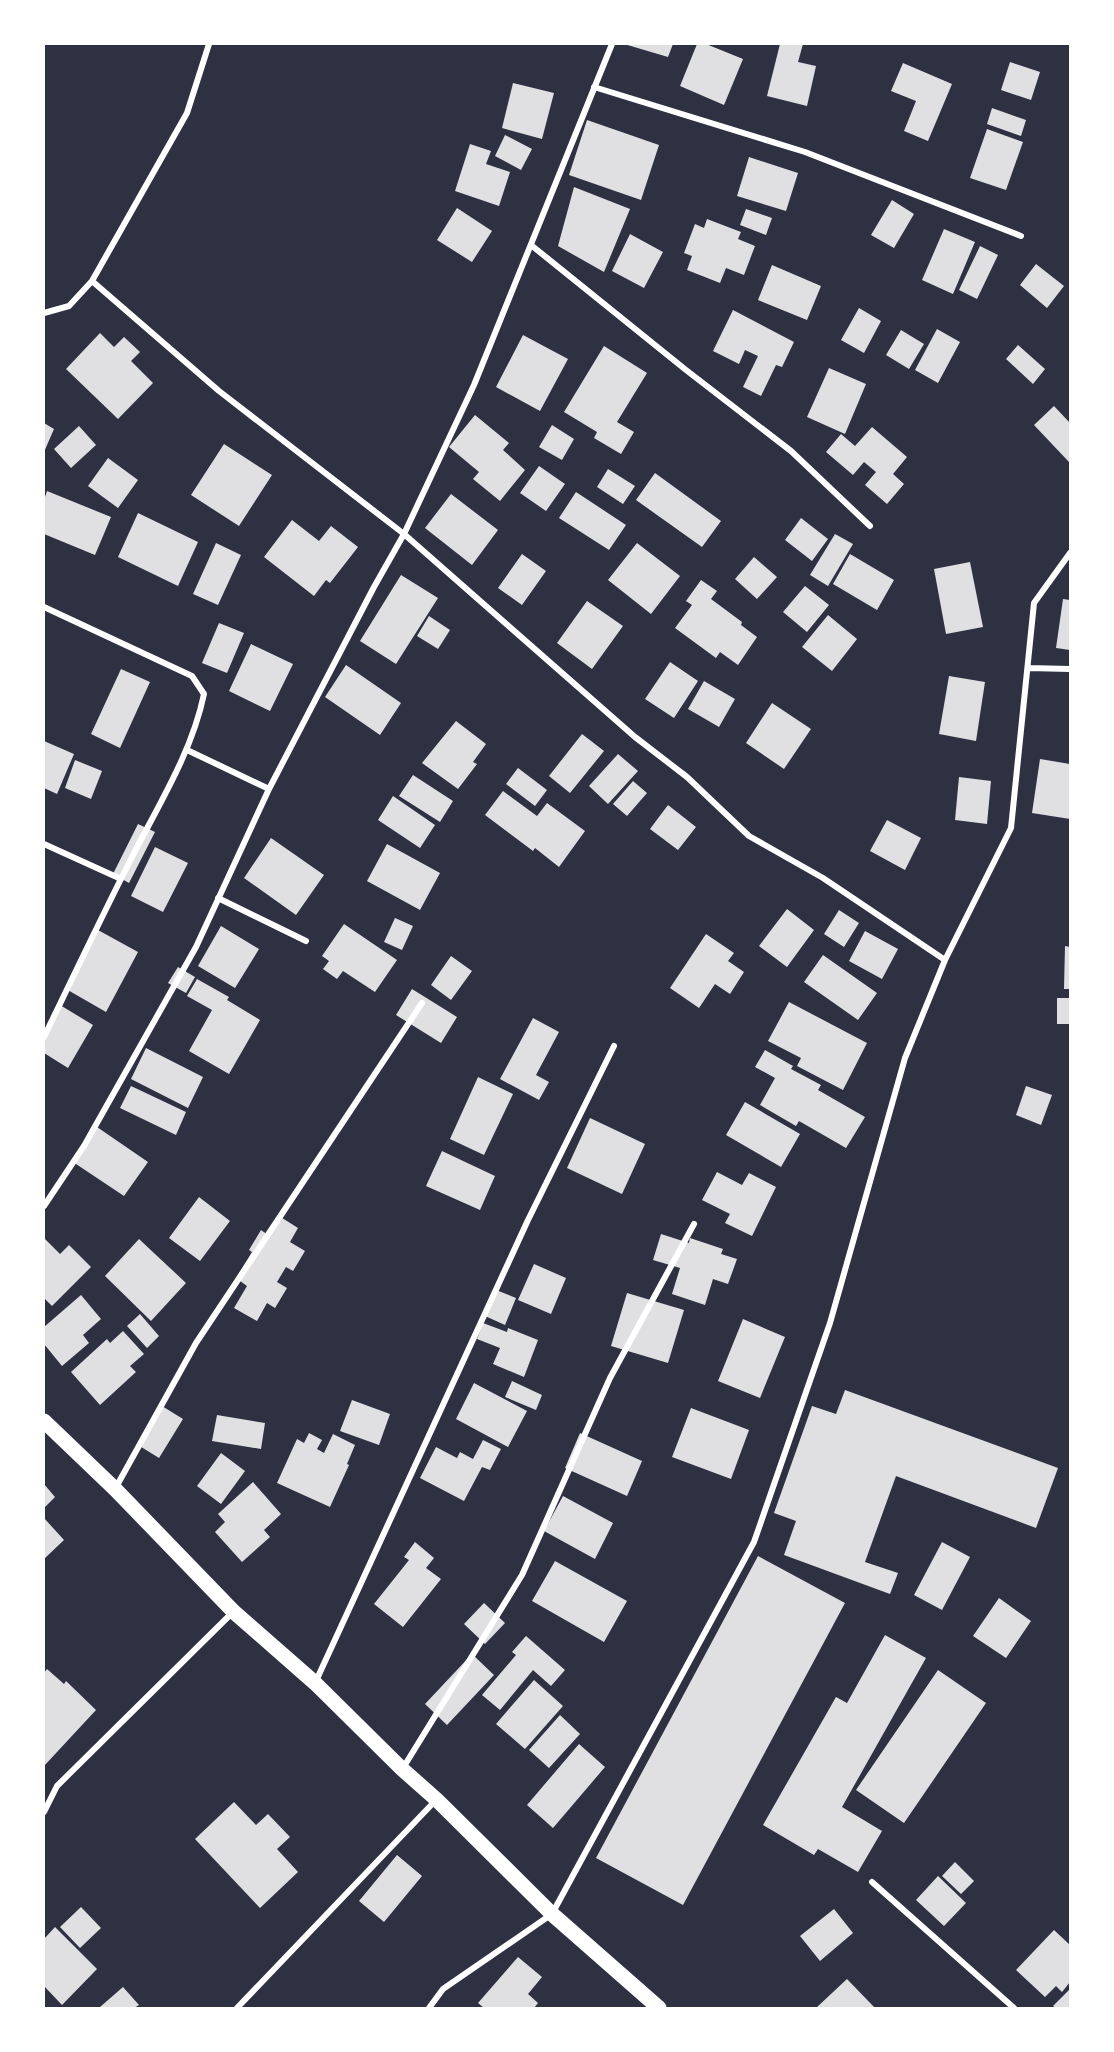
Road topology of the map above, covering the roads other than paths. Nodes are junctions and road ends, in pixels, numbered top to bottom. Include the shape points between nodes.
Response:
1 (209, 44) edge
2 (612, 44) edge
3 (594, 87) junction
4 (1021, 236) dead end
5 (531, 244) junction
6 (92, 281) junction
7 (44, 313) edge
8 (870, 526) dead end
9 (405, 534) junction
10 (1071, 553) edge
11 (44, 607) edge
12 (1028, 668) junction
13 (1071, 669) edge
14 (187, 750) junction
15 (269, 789) junction
16 (44, 844) edge
17 (121, 879) junction
18 (218, 898) junction
19 (306, 941) dead end
20 (945, 960) junction
21 (422, 1003) dead end
22 (44, 1037) edge
23 (614, 1046) dead end
24 (44, 1206) edge
25 (694, 1224) dead end
26 (44, 1421) edge
27 (115, 1489) junction
28 (234, 1612) junction
29 (315, 1683) junction
30 (402, 1769) junction
31 (437, 1800) junction
32 (44, 1812) edge
33 (872, 1882) dead end
34 (552, 1914) junction
35 (237, 2008) edge
36 (429, 2008) edge
37 (659, 2008) edge
38 (1014, 2008) edge

1 - 6 street via 187,113
2 - 3 street
3 - 4 street via 805,152
3 - 5 street
5 - 8 street via 791,451
5 - 9 street via 474,385
6 - 7 street via 69,306
6 - 9 street via 219,391
9 - 15 street
9 - 20 street via 687,777 749,836 823,878
10 - 12 street via 1034,603
11 - 14 street via 192,676 204,694
12 - 13 street
12 - 20 street via 1011,828
14 - 15 street
14 - 17 street
15 - 18 street
16 - 17 street
17 - 22 street
18 - 19 street
18 - 24 street via 196,947 84,1146
20 - 34 street via 905,1058 830,1323 754,1542
21 - 27 street via 196,1343
23 - 29 street via 528,1220
25 - 30 street via 610,1378 522,1575
26 - 27 main road
27 - 28 main road
28 - 29 main road
28 - 32 street via 57,1786
29 - 30 main road
30 - 31 main road
31 - 34 main road
31 - 35 street
33 - 38 street
34 - 36 street via 443,1989
34 - 37 main road

